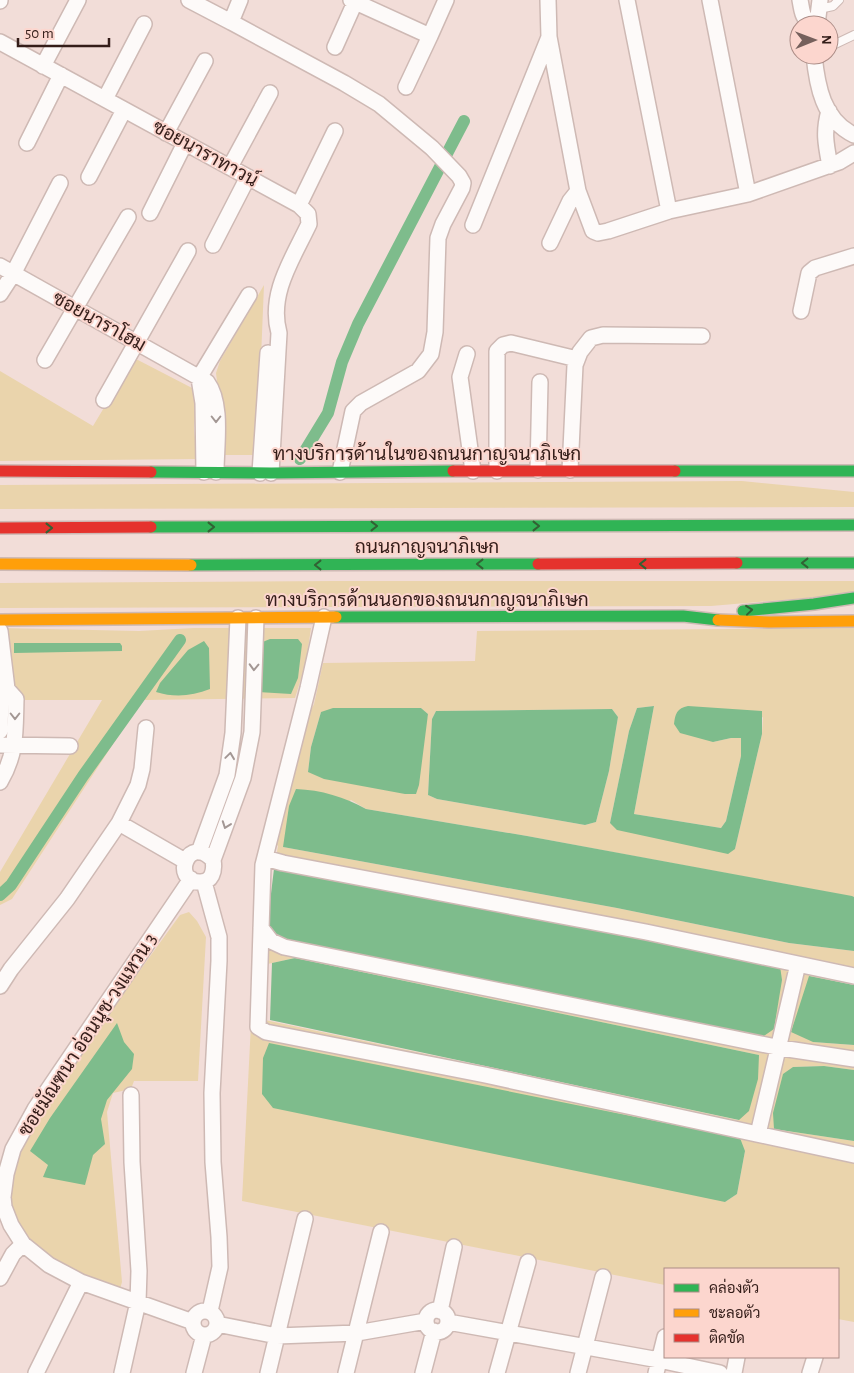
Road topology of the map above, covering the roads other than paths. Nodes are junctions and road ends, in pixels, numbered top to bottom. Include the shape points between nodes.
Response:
1 (78, 0) edge
2 (189, 0) edge
3 (240, 0) edge
4 (446, 0) edge
5 (548, 0) edge
6 (628, 0) edge
7 (710, 0) edge
8 (800, 0) edge
9 (839, 0) edge
10 (354, 1) edge
11 (818, 14) edge
12 (231, 22) junction
13 (144, 24) dead end
14 (854, 35) edge
15 (430, 36) junction
16 (549, 37) junction
17 (0, 42) edge
18 (839, 42) edge
19 (334, 47) dead end
20 (206, 61) dead end
21 (815, 65) edge
22 (43, 66) junction
23 (61, 75) junction
24 (406, 87) dead end
25 (270, 93) dead end
26 (105, 99) junction
27 (124, 110) junction
28 (828, 111) junction
29 (335, 131) dead end
30 (166, 133) junction
31 (854, 135) edge
32 (27, 143) dead end
33 (185, 143) junction
34 (854, 153) edge
35 (830, 166) junction
36 (230, 167) junction
37 (89, 177) dead end
38 (248, 177) junction
39 (60, 183) dead end
40 (578, 191) junction
41 (748, 194) junction
42 (299, 205) junction
43 (668, 211) junction
44 (150, 212) dead end
45 (128, 218) dead end
46 (473, 225) dead end
47 (550, 243) dead end
48 (213, 244) dead end
49 (188, 250) dead end
50 (854, 256) edge
51 (6, 270) edge
52 (0, 294) edge
53 (249, 295) dead end
54 (75, 309) junction
55 (801, 311) dead end
56 (702, 336) dead end
57 (136, 343) junction
58 (467, 354) dead end
59 (577, 359) junction
60 (45, 360) dead end
61 (199, 378) junction
62 (540, 382) dead end
63 (104, 400) dead end
64 (538, 470) junction
65 (570, 470) junction
66 (0, 471) edge
67 (473, 471) junction
68 (497, 471) junction
69 (210, 472) junction
70 (340, 472) junction
71 (754, 472) junction
72 (854, 472) edge
73 (265, 473) junction
74 (836, 483) dead end
75 (854, 525) edge
76 (0, 528) edge
77 (854, 562) edge
78 (0, 564) edge
79 (851, 598) edge
80 (683, 616) junction
81 (324, 617) junction
82 (238, 618) junction
83 (256, 618) junction
84 (0, 620) edge
85 (852, 621) edge
86 (0, 631) edge
87 (8, 689) junction
88 (146, 728) dead end
89 (0, 731) edge
90 (7, 746) edge
91 (70, 746) dead end
92 (0, 782) edge
93 (119, 823) junction
94 (199, 852) junction
95 (265, 858) junction
96 (213, 860) junction
97 (185, 861) junction
98 (198, 881) junction
99 (261, 928) junction
100 (798, 964) junction
101 (854, 976) edge
102 (0, 986) edge
103 (779, 1047) junction
104 (854, 1059) edge
105 (131, 1095) dead end
106 (758, 1134) junction
107 (854, 1155) edge
108 (2, 1207) edge
109 (305, 1219) dead end
110 (381, 1232) dead end
111 (23, 1244) junction
112 (454, 1247) dead end
113 (528, 1262) dead end
114 (603, 1277) dead end
115 (0, 1278) edge
116 (81, 1282) junction
117 (138, 1302) junction
118 (444, 1316) junction
119 (214, 1318) junction
120 (193, 1322) junction
121 (430, 1326) junction
122 (357, 1333) junction
123 (508, 1333) junction
124 (204, 1335) junction
125 (277, 1336) junction
126 (664, 1341) edge
127 (585, 1346) junction
128 (738, 1358) edge
129 (815, 1358) edge
130 (658, 1366) edge
131 (36, 1373) edge
132 (122, 1373) edge
133 (194, 1373) edge
134 (268, 1373) edge
135 (346, 1373) edge
136 (423, 1373) edge
137 (497, 1373) edge
138 (578, 1373) edge
139 (720, 1373) edge
140 (734, 1373) edge
141 (810, 1373) edge

1 - 22 street
2 - 12 street
3 - 12 street
4 - 15 street
5 - 16 street
6 - 43 street
7 - 41 street
8 - 11 street via 807,21
9 - 11 lane
10 - 15 street
10 - 19 street
12 - 70 street via 379,104 432,148 463,183 438,238 435,332 431,354 418,370 353,410
13 - 26 street
14 - 18 lane
15 - 24 street
16 - 40 street
16 - 46 street
17 - 22 street, ซอยนาราทาวน์
20 - 30 street
21 - 28 street
22 - 23 street, ซอยนาราทาวน์
23 - 26 street, ซอยนาราทาวน์
23 - 32 street
25 - 36 street
26 - 27 street, ซอยนาราทาวน์
27 - 30 street, ซอยนาราทาวน์
27 - 37 street
28 - 31 street
28 - 35 street via 824,138
29 - 42 street
30 - 33 street, ซอยนาราทาวน์
33 - 36 street, ซอยนาราทาวน์
33 - 44 street
34 - 35 street
35 - 41 street
36 - 38 street, ซอยนาราทาวน์
38 - 42 street, ซอยนาราทาวน์
38 - 48 street
39 - 51 street
40 - 43 street via 590,226 598,233
40 - 47 street
41 - 43 street
42 - 73 street via 308,214 309,224 280,285 276,321 269,333
45 - 54 street
49 - 57 street
50 - 55 street via 815,268 809,273
51 - 52 street
51 - 54 street, ซอยนาราโฮม
53 - 61 street
54 - 57 street, ซอยนาราโฮม
54 - 60 street
56 - 59 street via 603,335 590,338
57 - 61 street, ซอยนาราโฮม
57 - 63 street
58 - 67 street via 460,377
59 - 65 street
59 - 68 street via 511,343 497,350
61 - 69 street
62 - 64 street
64 - 65 main road, ทางบริการด้านในของถนนกาญจนาภิเษก
64 - 68 main road, ทางบริการด้านในของถนนกาญจนาภิเษก
65 - 71 main road, ทางบริการด้านในของถนนกาญจนาภิเษก
66 - 69 main road, ทางบริการด้านในของถนนกาญจนาภิเษก
67 - 68 main road, ทางบริการด้านในของถนนกาญจนาภิเษก
67 - 70 main road, ทางบริการด้านในของถนนกาญจนาภิเษก
69 - 73 main road, ทางบริการด้านในของถนนกาญจนาภิเษก
70 - 73 main road, ทางบริการด้านในของถนนกาญจนาภิเษก
71 - 72 main road, ทางบริการด้านในของถนนกาญจนาภิเษก
71 - 74 main road
76 -> 75 main road, ถนนกาญจนาภิเษก
77 -> 78 main road, ถนนกาญจนาภิเษก via 296,566
80 -> 79 main road
79 - 85 main road via 836,606 838,614
80 - 81 main road, ทางบริการด้านนอกของถนนกาญจนาภิเษก
80 - 85 main road, ทางบริการด้านนอกของถนนกาญจนาภิเษก via 774,623
81 - 83 main road, ทางบริการด้านนอกของถนนกาญจนาภิเษก
81 - 95 street
82 - 83 main road, ทางบริการด้านนอกของถนนกาญจนาภิเษก
82 - 84 main road, ทางบริการด้านนอกของถนนกาญจนาภิเษก
94 -> 82 street via 228,775
83 -> 96 street, ซอยมัณฑนา อ่อนนุช-วงแหวน 3 via 252,732 243,778
86 - 87 street
87 - 89 street via 1,699
87 -> 90 street via 16,699
88 - 93 street via 138,785
90 - 91 street
90 - 92 street via 8,768
93 - 97 street
93 - 102 street via 67,899
94 - 96 street
94 - 97 street via 190,854
95 - 99 street
95 - 100 street
96 - 98 street, ซอยมัณฑนา อ่อนนุช-วงแหวน 3 via 215,869 212,877
97 - 98 street via 184,870 188,878
98 - 108 street, ซอยมัณฑนา อ่อนนุช-วงแหวน 3 via 35,1109 13,1149
98 - 119 street via 219,938 212,1162 220,1267
99 - 103 street via 271,940 284,947
99 - 106 street via 257,1021 266,1032
100 - 101 street
100 - 103 street
103 - 104 street
103 - 106 street
105 - 117 street via 140,1271
106 - 107 street
108 - 111 street, ซอยมัณฑนา อ่อนนุช-วงแหวน 3
109 - 125 street
110 - 122 street
111 - 115 street via 13,1254
111 - 116 street, ซอยมัณฑนา อ่อนนุช-วงแหวน 3 via 48,1265
112 - 118 street
113 - 123 street
114 - 127 street
116 - 117 street, ซอยมัณฑนา อ่อนนุช-วงแหวน 3
116 - 131 street
117 - 120 street, ซอยมัณฑนา อ่อนนุช-วงแหวน 3
117 - 132 street
118 - 121 street via 441,1330
118 - 123 street
119 - 120 street via 198,1312
119 - 124 street via 213,1332
119 - 125 street
120 - 124 street via 197,1332
121 - 122 street
121 - 136 street
122 - 125 street
122 - 135 street
123 - 127 street
123 - 137 street
124 - 133 street
125 - 134 street
126 - 130 street
127 - 130 street
127 - 138 street
128 - 140 street
129 - 141 street
130 - 139 street

